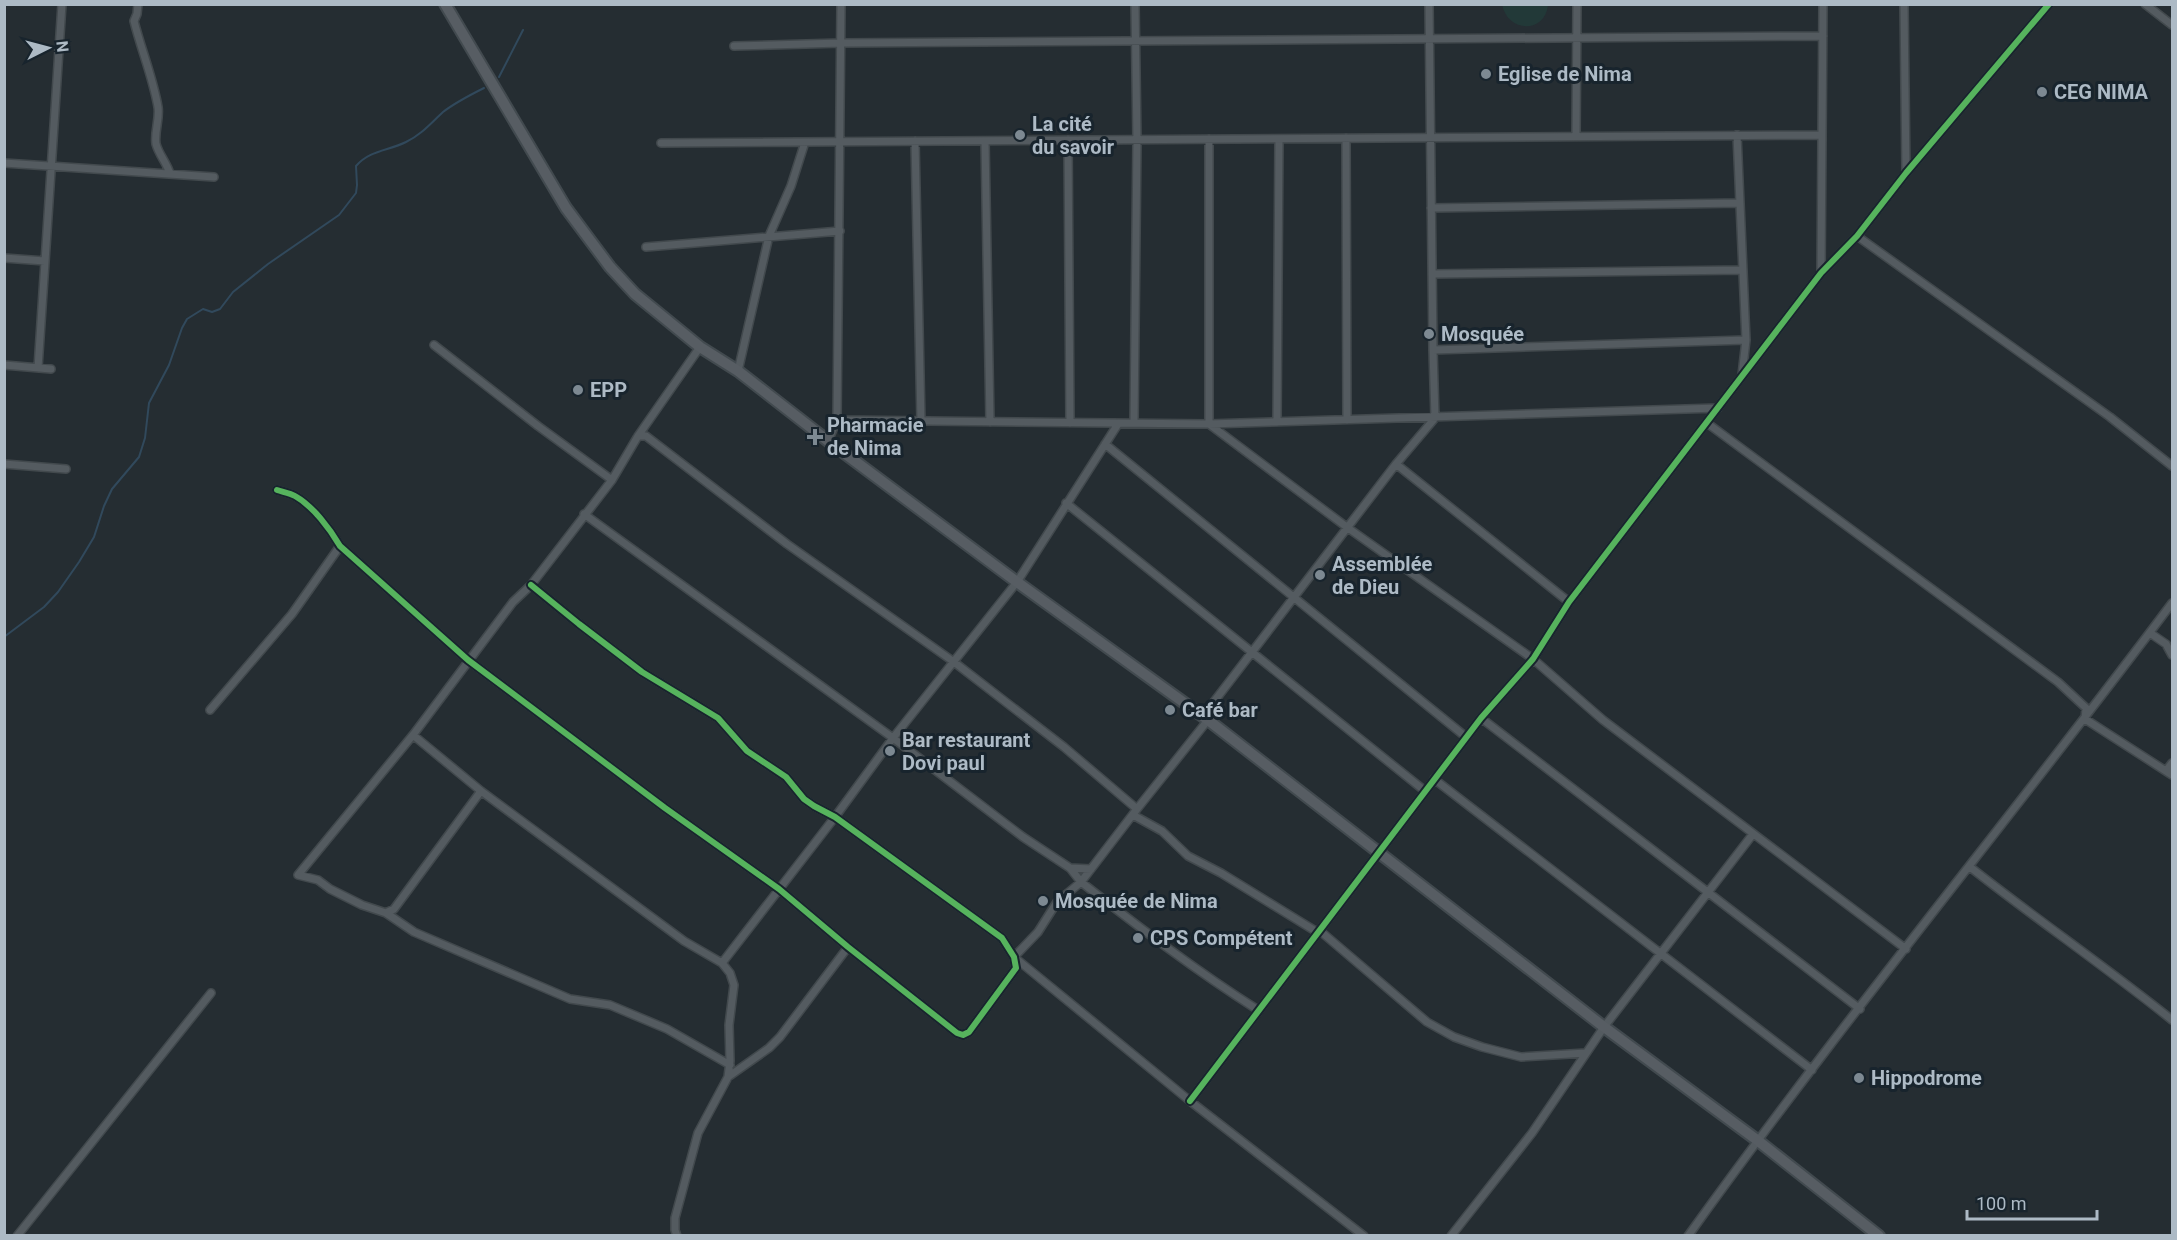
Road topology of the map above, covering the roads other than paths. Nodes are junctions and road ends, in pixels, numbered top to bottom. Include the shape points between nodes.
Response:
1 (62, 4) edge
2 (138, 4) edge
3 (445, 4) edge
4 (841, 4) edge
5 (1134, 4) edge
6 (1429, 4) edge
7 (1577, 4) edge
8 (1823, 4) edge
9 (1905, 4) edge
10 (2049, 4) edge
11 (2146, 5) edge
12 (2172, 25) edge
13 (1823, 36) junction
14 (1576, 38) junction
15 (1430, 40) junction
16 (1136, 42) junction
17 (841, 43) junction
18 (734, 46) dead end
19 (1737, 135) junction
20 (1822, 135) junction
21 (1576, 136) junction
22 (1346, 138) junction
23 (1431, 138) junction
24 (1209, 139) junction
25 (1279, 139) junction
26 (1068, 140) junction
27 (1137, 140) junction
28 (915, 141) junction
29 (985, 141) junction
30 (805, 142) junction
31 (841, 142) junction
32 (661, 143) dead end
33 (4, 163) edge
34 (52, 166) junction
35 (1905, 173) junction
36 (170, 174) junction
37 (214, 177) dead end
38 (1740, 204) junction
39 (1431, 207) junction
40 (840, 231) junction
41 (1857, 236) junction
42 (770, 237) junction
43 (646, 247) dead end
44 (4, 258) edge
45 (45, 261) junction
46 (1743, 270) junction
47 (1432, 273) junction
48 (1821, 273) junction
49 (1746, 340) junction
50 (434, 345) dead end
51 (700, 347) junction
52 (1433, 350) junction
53 (4, 365) edge
54 (38, 368) junction
55 (51, 369) dead end
56 (738, 371) junction
57 (1742, 378) junction
58 (1718, 408) junction
59 (1436, 418) junction
60 (837, 420) junction
61 (1347, 420) junction
62 (921, 422) junction
63 (990, 422) junction
64 (1277, 422) junction
65 (1070, 423) junction
66 (1134, 423) junction
67 (1707, 423) junction
68 (1118, 424) junction
69 (1209, 424) junction
70 (638, 436) junction
71 (828, 441) junction
72 (1105, 444) junction
73 (4, 464) edge
74 (1396, 464) junction
75 (2172, 466) edge
76 (66, 469) dead end
77 (612, 480) junction
78 (277, 490) dead end
79 (1066, 503) junction
80 (585, 514) junction
81 (1348, 528) junction
82 (340, 546) junction
83 (1017, 582) junction
84 (531, 585) junction
85 (1293, 597) junction
86 (1569, 602) junction
87 (2172, 603) edge
88 (2150, 633) junction
89 (1251, 651) junction
90 (2172, 655) edge
91 (1533, 659) junction
92 (468, 660) junction
93 (954, 662) junction
94 (210, 710) dead end
95 (1205, 718) junction
96 (1480, 718) junction
97 (2085, 719) junction
98 (413, 735) junction
99 (1466, 737) junction
100 (893, 738) junction
101 (2172, 763) edge
102 (2169, 773) edge
103 (1434, 779) junction
104 (481, 791) junction
105 (1425, 791) junction
106 (1135, 812) junction
107 (835, 817) junction
108 (1753, 834) junction
109 (1378, 851) junction
110 (1970, 867) junction
111 (1070, 868) junction
112 (1091, 869) junction
113 (1081, 882) junction
114 (779, 889) junction
115 (1708, 892) junction
116 (386, 913) junction
117 (1318, 931) junction
118 (848, 947) junction
119 (1906, 949) junction
120 (1660, 953) junction
121 (1014, 957) junction
122 (722, 963) junction
123 (211, 993) dead end
124 (1860, 1009) junction
125 (1258, 1010) junction
126 (2172, 1020) edge
127 (1604, 1027) junction
128 (1586, 1053) junction
129 (730, 1065) junction
130 (1812, 1070) junction
131 (728, 1077) junction
132 (1190, 1101) junction
133 (1757, 1140) junction
134 (17, 1236) edge
135 (677, 1236) edge
136 (1364, 1236) edge
137 (1451, 1236) edge
138 (1688, 1236) edge
139 (1879, 1236) edge

1 - 34 street
2 - 36 street via 134,21 159,110 156,145
3 - 51 main road via 566,208 635,294
4 - 17 street
5 - 16 street
6 - 15 street
7 - 14 street
8 - 13 street
9 - 35 street
10 - 35 street
11 - 12 street
13 - 14 street
13 - 20 street
14 - 15 street
14 - 21 street
15 - 16 street
15 - 23 street
16 - 17 street
16 - 27 street
17 - 18 street
17 - 31 street
19 - 20 street
19 - 21 street
19 - 38 street
20 - 48 street
21 - 23 street
22 - 23 street
22 - 25 street
22 - 61 street
23 - 39 street
24 - 25 street
24 - 27 street
24 - 69 street
25 - 64 street
26 - 27 street
26 - 29 street
26 - 65 street
27 - 66 street
28 - 29 street
28 - 31 street
28 - 62 street
29 - 63 street
30 - 31 street
30 - 32 street
30 - 42 street
31 - 40 street
33 - 34 street
34 - 36 street
34 - 45 street
35 - 41 street
36 - 37 street
38 - 39 street
38 - 46 street
39 - 47 street
40 - 42 street
40 - 60 street
41 - 48 street
41 - 75 street via 2110,417
42 - 43 street
42 - 56 street
44 - 45 street
45 - 54 street
46 - 47 street
46 - 49 street
47 - 52 street
48 - 57 street
49 - 52 street
49 - 57 street
50 - 77 street
51 - 56 main road
51 - 70 street
52 - 59 street
53 - 54 street
54 - 55 street
56 - 71 main road
57 - 58 street
58 - 59 street
58 - 67 street
59 - 61 street
59 - 74 street
60 - 62 street
60 - 71 street
61 - 64 street
62 - 63 street
63 - 65 street
64 - 69 street
65 - 68 street
66 - 68 street
66 - 69 street
67 - 86 street
67 - 97 street via 2058,682 2086,708
68 - 72 street
69 - 81 street
70 - 77 street
70 - 93 street via 646,436 787,544
71 - 83 main road
72 - 79 street
72 - 85 street
73 - 76 street
74 - 81 street
74 - 86 street
77 - 80 street
78 - 82 street via 295,496 330,529
79 - 83 street
79 - 89 street
80 - 84 street
80 - 100 street
81 - 85 street
81 - 91 street
82 - 92 street
82 - 94 street via 291,614
83 - 93 street
83 - 95 main road
84 - 92 street
84 - 107 street via 642,672 717,718 747,752 786,777 804,799
85 - 89 street
85 - 99 street
86 - 91 street
87 - 88 street
88 - 90 street via 2166,644
88 - 97 street
89 - 95 street
89 - 105 street
91 - 96 street
91 - 108 street via 1603,720
92 - 98 street
92 - 114 street
93 - 100 street
93 - 106 street via 1064,747
95 - 106 street
95 - 109 main road
96 - 99 street
96 - 115 street
97 - 102 street
97 - 110 street
98 - 104 street
98 - 116 street via 298,875 318,880 362,905
99 - 103 street
100 - 107 street
100 - 111 street
101 - 102 street
103 - 105 street
103 - 120 street
104 - 116 street via 393,909
104 - 122 street via 684,941
105 - 109 street
106 - 112 street
106 - 117 street via 1188,856
107 - 114 street
107 - 121 street via 1002,938
108 - 115 street
108 - 119 street
109 - 117 street
109 - 127 main road
110 - 119 street
110 - 126 street
111 - 112 street
111 - 113 street
112 - 113 street
113 - 121 street via 1057,902 1038,932
113 - 125 street via 1181,960
114 - 118 street
114 - 122 street
115 - 120 street
115 - 124 street
116 - 129 street via 414,932 570,999 610,1005 667,1029
117 - 125 street
117 - 128 street via 1427,1022 1454,1037 1521,1057
118 - 121 street via 963,1035 1016,968
118 - 131 street via 780,1037
119 - 124 street
120 - 127 street
120 - 130 street
121 - 132 street
122 - 129 street via 734,985 729,1024
123 - 134 street
124 - 130 street
125 - 132 street
127 - 128 street
127 - 133 main road
128 - 137 street via 1532,1133
129 - 131 street
130 - 133 street
131 - 135 street via 698,1133 678,1206
132 - 136 street
133 - 138 street
133 - 139 main road

